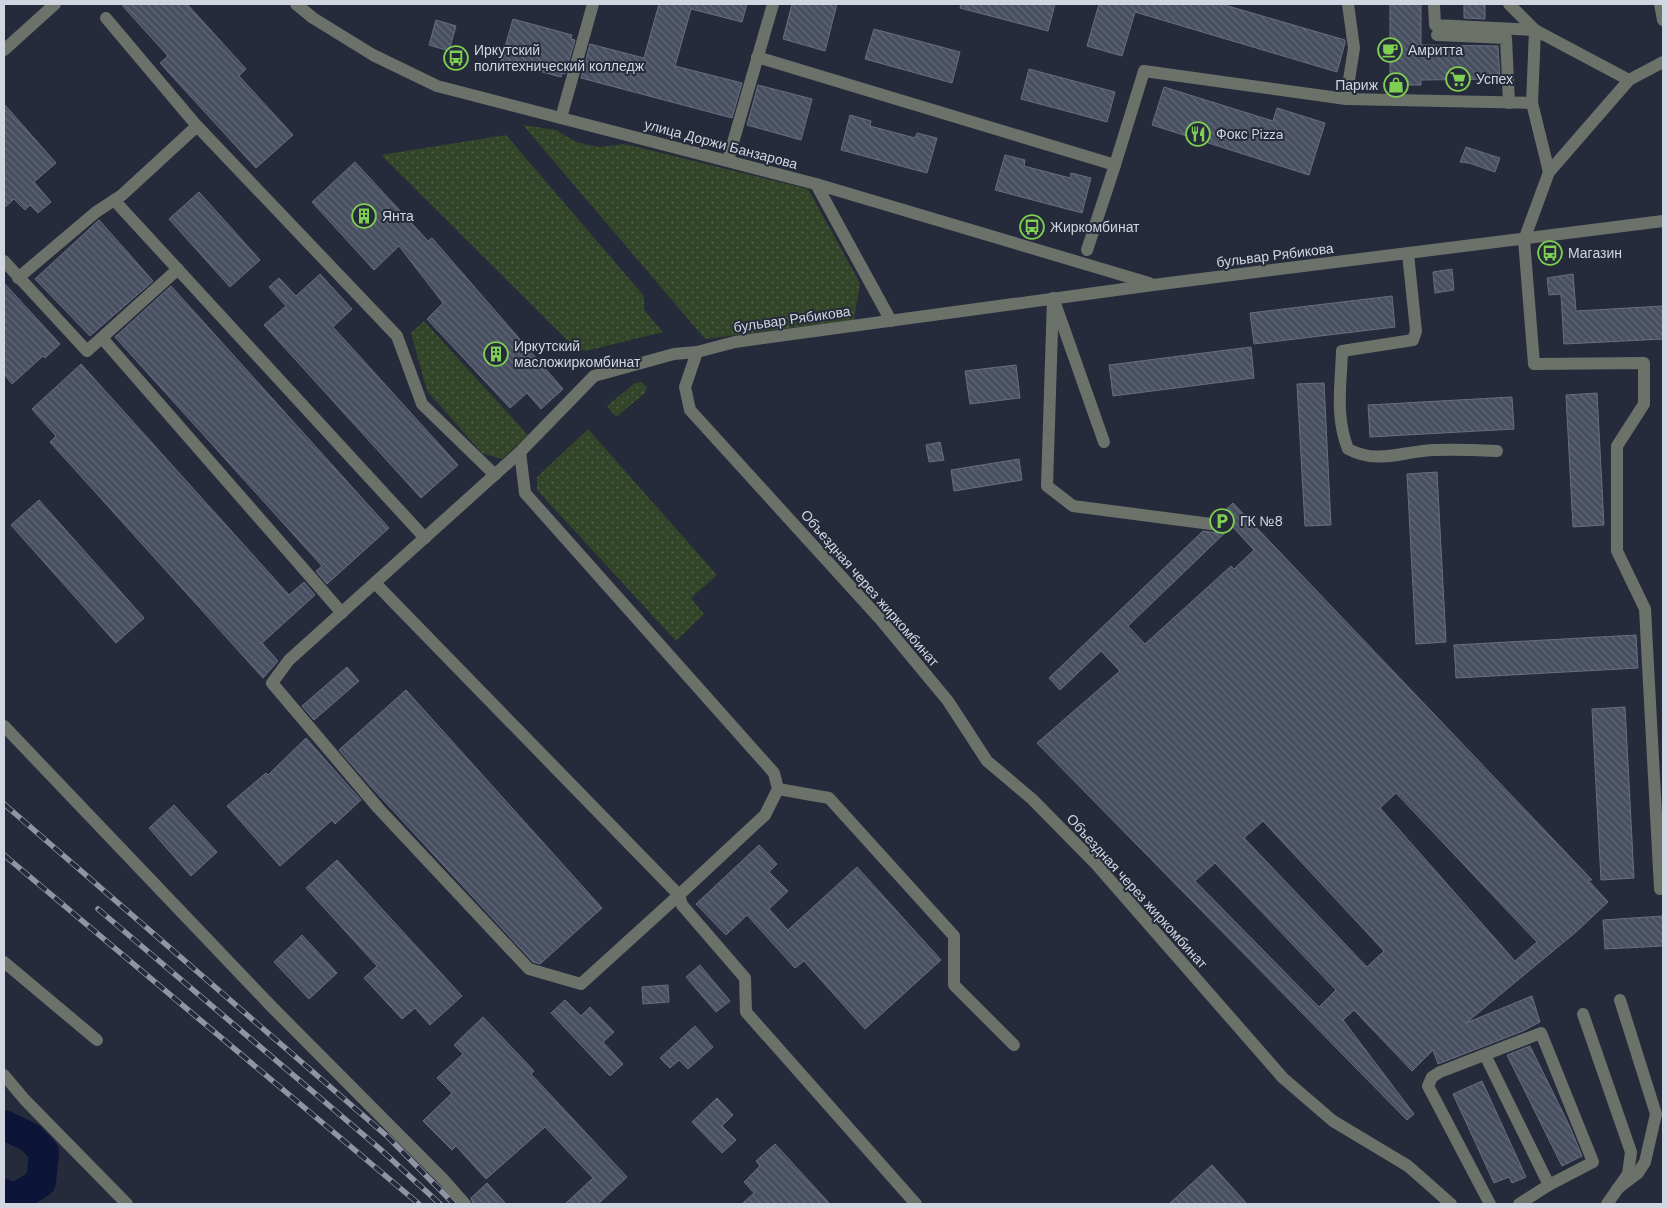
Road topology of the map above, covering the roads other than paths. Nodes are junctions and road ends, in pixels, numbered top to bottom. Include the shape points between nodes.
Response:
1 (55, 4) edge
2 (296, 4) edge
3 (592, 4) edge
4 (773, 4) edge
5 (1348, 4) edge
6 (1434, 4) edge
7 (1509, 4) edge
8 (1660, 4) edge
9 (106, 18) dead end
10 (1663, 20) edge
11 (1535, 30) junction
12 (1437, 35) dead end
13 (4, 50) edge
14 (757, 57) junction
15 (1663, 62) edge
16 (1629, 80) junction
17 (1346, 99) junction
18 (1509, 103) junction
19 (1532, 103) junction
20 (561, 118) junction
21 (197, 126) junction
22 (728, 160) junction
23 (1115, 165) junction
24 (1549, 172) junction
25 (816, 184) junction
26 (114, 200) junction
27 (1663, 222) edge
28 (1524, 240) junction
29 (1087, 250) dead end
30 (1408, 254) junction
31 (4, 261) edge
32 (178, 269) junction
33 (18, 278) junction
34 (1153, 285) junction
35 (1053, 298) junction
36 (891, 321) junction
37 (102, 338) junction
38 (697, 352) junction
39 (1104, 442) dead end
40 (1497, 451) dead end
41 (520, 452) junction
42 (495, 475) junction
43 (1219, 525) dead end
44 (425, 538) junction
45 (375, 583) junction
46 (342, 613) junction
47 (4, 726) edge
48 (778, 789) junction
49 (1660, 889) dead end
50 (679, 895) junction
51 (4, 962) edge
52 (1620, 1000) dead end
53 (1584, 1014) dead end
54 (97, 1040) dead end
55 (1014, 1045) dead end
56 (1485, 1055) junction
57 (4, 1075) edge
58 (1548, 1185) junction
59 (1617, 1189) junction
60 (127, 1204) edge
61 (465, 1204) edge
62 (916, 1204) edge
63 (1451, 1204) edge
64 (1490, 1204) edge
65 (1519, 1204) edge
66 (1607, 1204) edge

1 - 13 street
2 - 20 street, улица Доржи Банзарова via 365,50 437,86
3 - 20 street
4 - 14 street
5 - 17 street via 1354,48
6 - 11 street via 1435,24
7 - 11 street
8 - 10 street
9 - 21 street
11 - 16 street
11 - 19 street
12 - 18 street via 1506,38
14 - 22 street
14 - 23 street
15 - 16 street
16 - 24 street
17 - 18 street
17 - 23 street via 1144,71
18 - 19 street
19 - 24 street
20 - 22 street, улица Доржи Банзарова
21 - 26 street
21 - 42 street via 397,336 422,404
22 - 25 street, улица Доржи Банзарова
23 - 29 street
24 - 28 street
25 - 34 street, улица Доржи Банзарова
25 - 36 street
26 - 32 street
26 - 33 street
27 - 28 street, бульвар Рябикова
28 - 30 street, бульвар Рябикова
28 - 49 street via 1534,364 1644,363 1644,404 1617,446 1617,551 1645,609
30 - 34 street, бульвар Рябикова
30 - 40 street via 1416,331 1413,340 1342,351 1339,409 1341,432 1348,449 1363,457 1434,450
31 - 33 street
32 - 37 street
32 - 44 street
33 - 37 street via 87,351
34 - 35 street, бульвар Рябикова
35 - 36 street, бульвар Рябикова
35 - 39 street
35 - 43 street via 1047,486 1073,506
36 - 38 street, бульвар Рябикова via 735,342
37 - 46 street
38 - 41 street, бульвар Рябикова via 674,354 594,376
38 - 63 street, Объездная через жиркомбинат via 685,388 690,410 886,626 948,701 987,761 1032,799 1096,864 1283,1078 1333,1121 1408,1166
41 - 42 street, бульвар Рябикова
41 - 48 street via 525,493 774,773
42 - 44 street, бульвар Рябикова
44 - 45 street, бульвар Рябикова
45 - 46 street, бульвар Рябикова
45 - 50 street
46 - 50 street, бульвар Рябикова via 289,660 272,683 378,809 529,969 581,984
47 - 61 street
48 - 50 street via 765,815
48 - 55 street via 829,798 954,936 954,985
50 - 62 street via 682,905 744,978 746,1012
51 - 54 street
52 - 59 street via 1656,1114 1645,1162 1638,1173
53 - 59 street via 1631,1152 1628,1174
56 - 58 street
56 - 58 street via 1541,1033 1593,1162
56 - 64 street via 1440,1072 1432,1077 1428,1086
57 - 60 street
58 - 65 street
59 - 66 street

